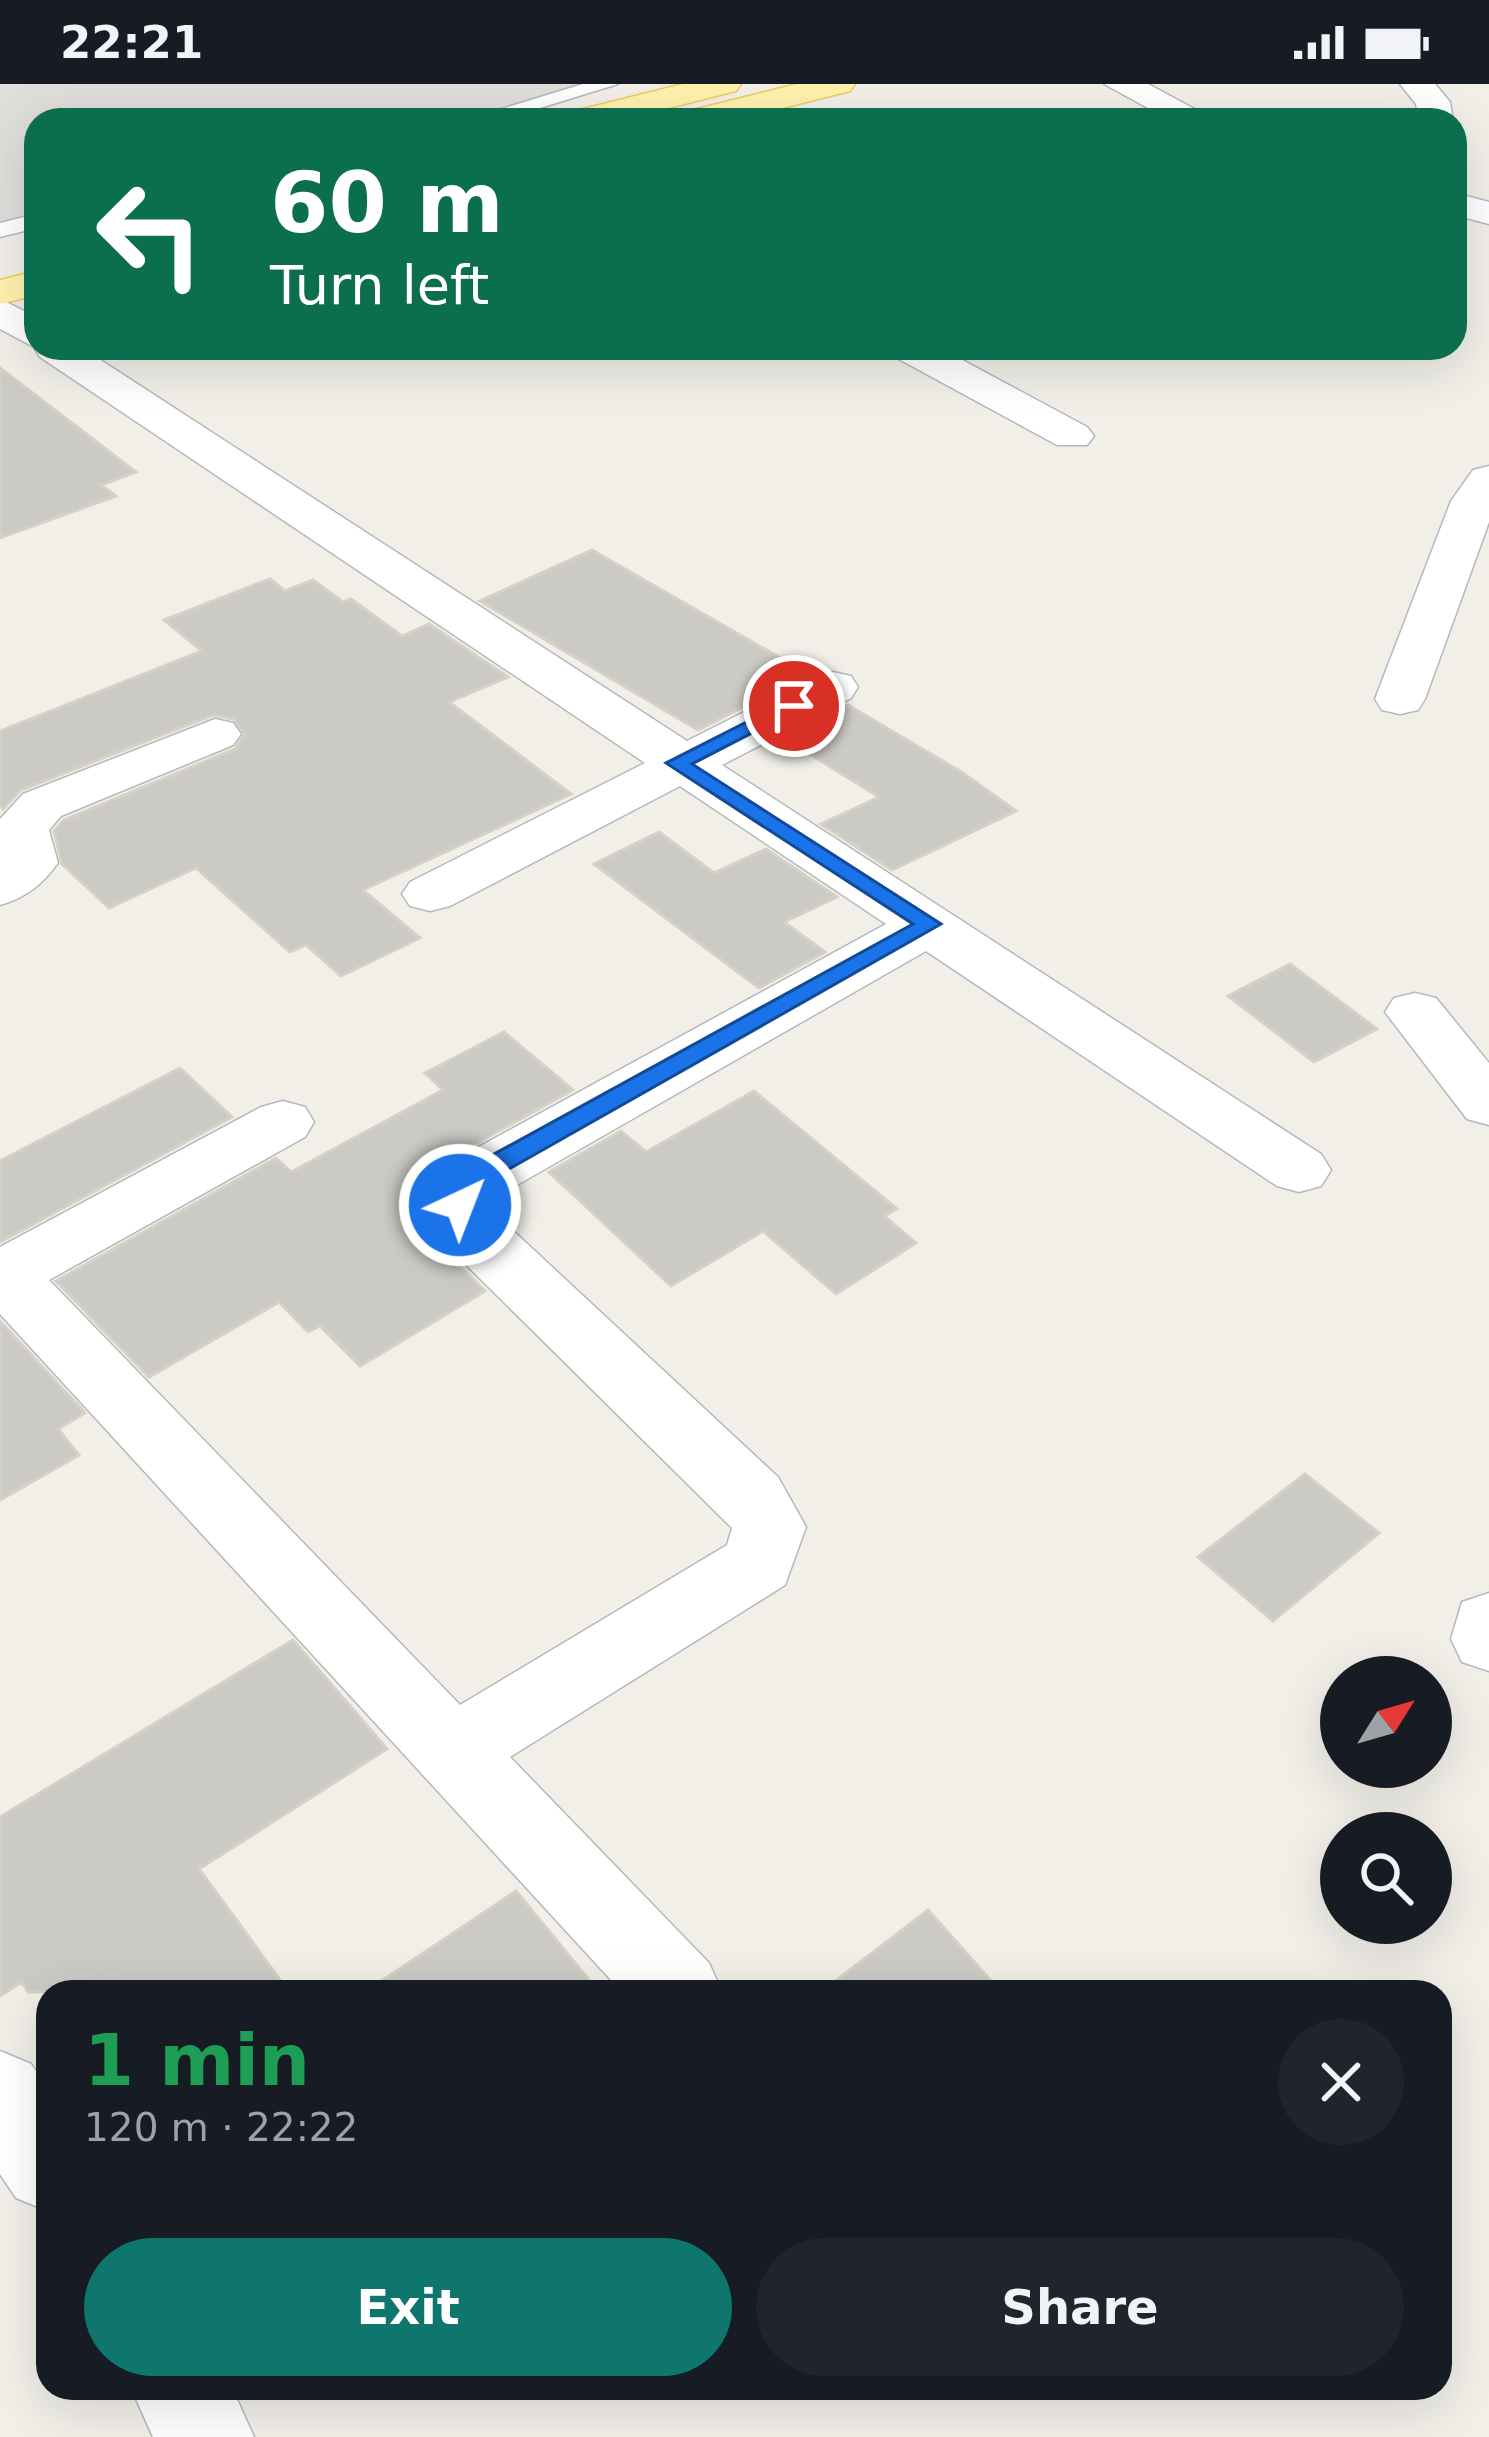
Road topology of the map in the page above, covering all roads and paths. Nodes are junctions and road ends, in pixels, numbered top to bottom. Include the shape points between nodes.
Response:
1 (608, 84) edge
2 (838, 84) edge
3 (1121, 84) edge
4 (1417, 84) edge
5 (726, 93) edge
6 (520, 108) edge
7 (644, 108) edge
8 (1172, 108) edge
9 (1434, 108) edge
10 (72, 360) edge
11 (931, 360) edge
12 (1072, 436) dead end
13 (1489, 479) edge
14 (833, 687) dead end
15 (1400, 699) dead end
16 (215, 734) dead end
17 (676, 763) junction
18 (0, 888) edge
19 (430, 894) dead end
20 (930, 924) junction
21 (1415, 1012) dead end
22 (1489, 1104) edge
23 (284, 1122) dead end
24 (1299, 1170) dead end
25 (2, 1276) edge
26 (1489, 1625) edge
27 (1489, 1639) edge
28 (452, 1751) junction
29 (668, 1980) edge
30 (0, 2095) edge
31 (36, 2148) edge
32 (185, 2400) edge
33 (205, 2437) edge

1 - 6 lane
2 - 5 main road
3 - 8 street
4 - 9 street
5 - 7 main road
10 - 17 street
11 - 12 street
13 - 15 street
14 - 17 street
16 - 18 street via 43,805 21,828 30,863
17 - 19 street
17 - 20 street
20 - 24 street
20 - 28 street via 466,1187 460,1220 752,1498 769,1527 759,1563
21 - 22 street
23 - 25 street
25 - 28 street
26 - 27 street
28 - 29 street
30 - 31 street
32 - 33 street

